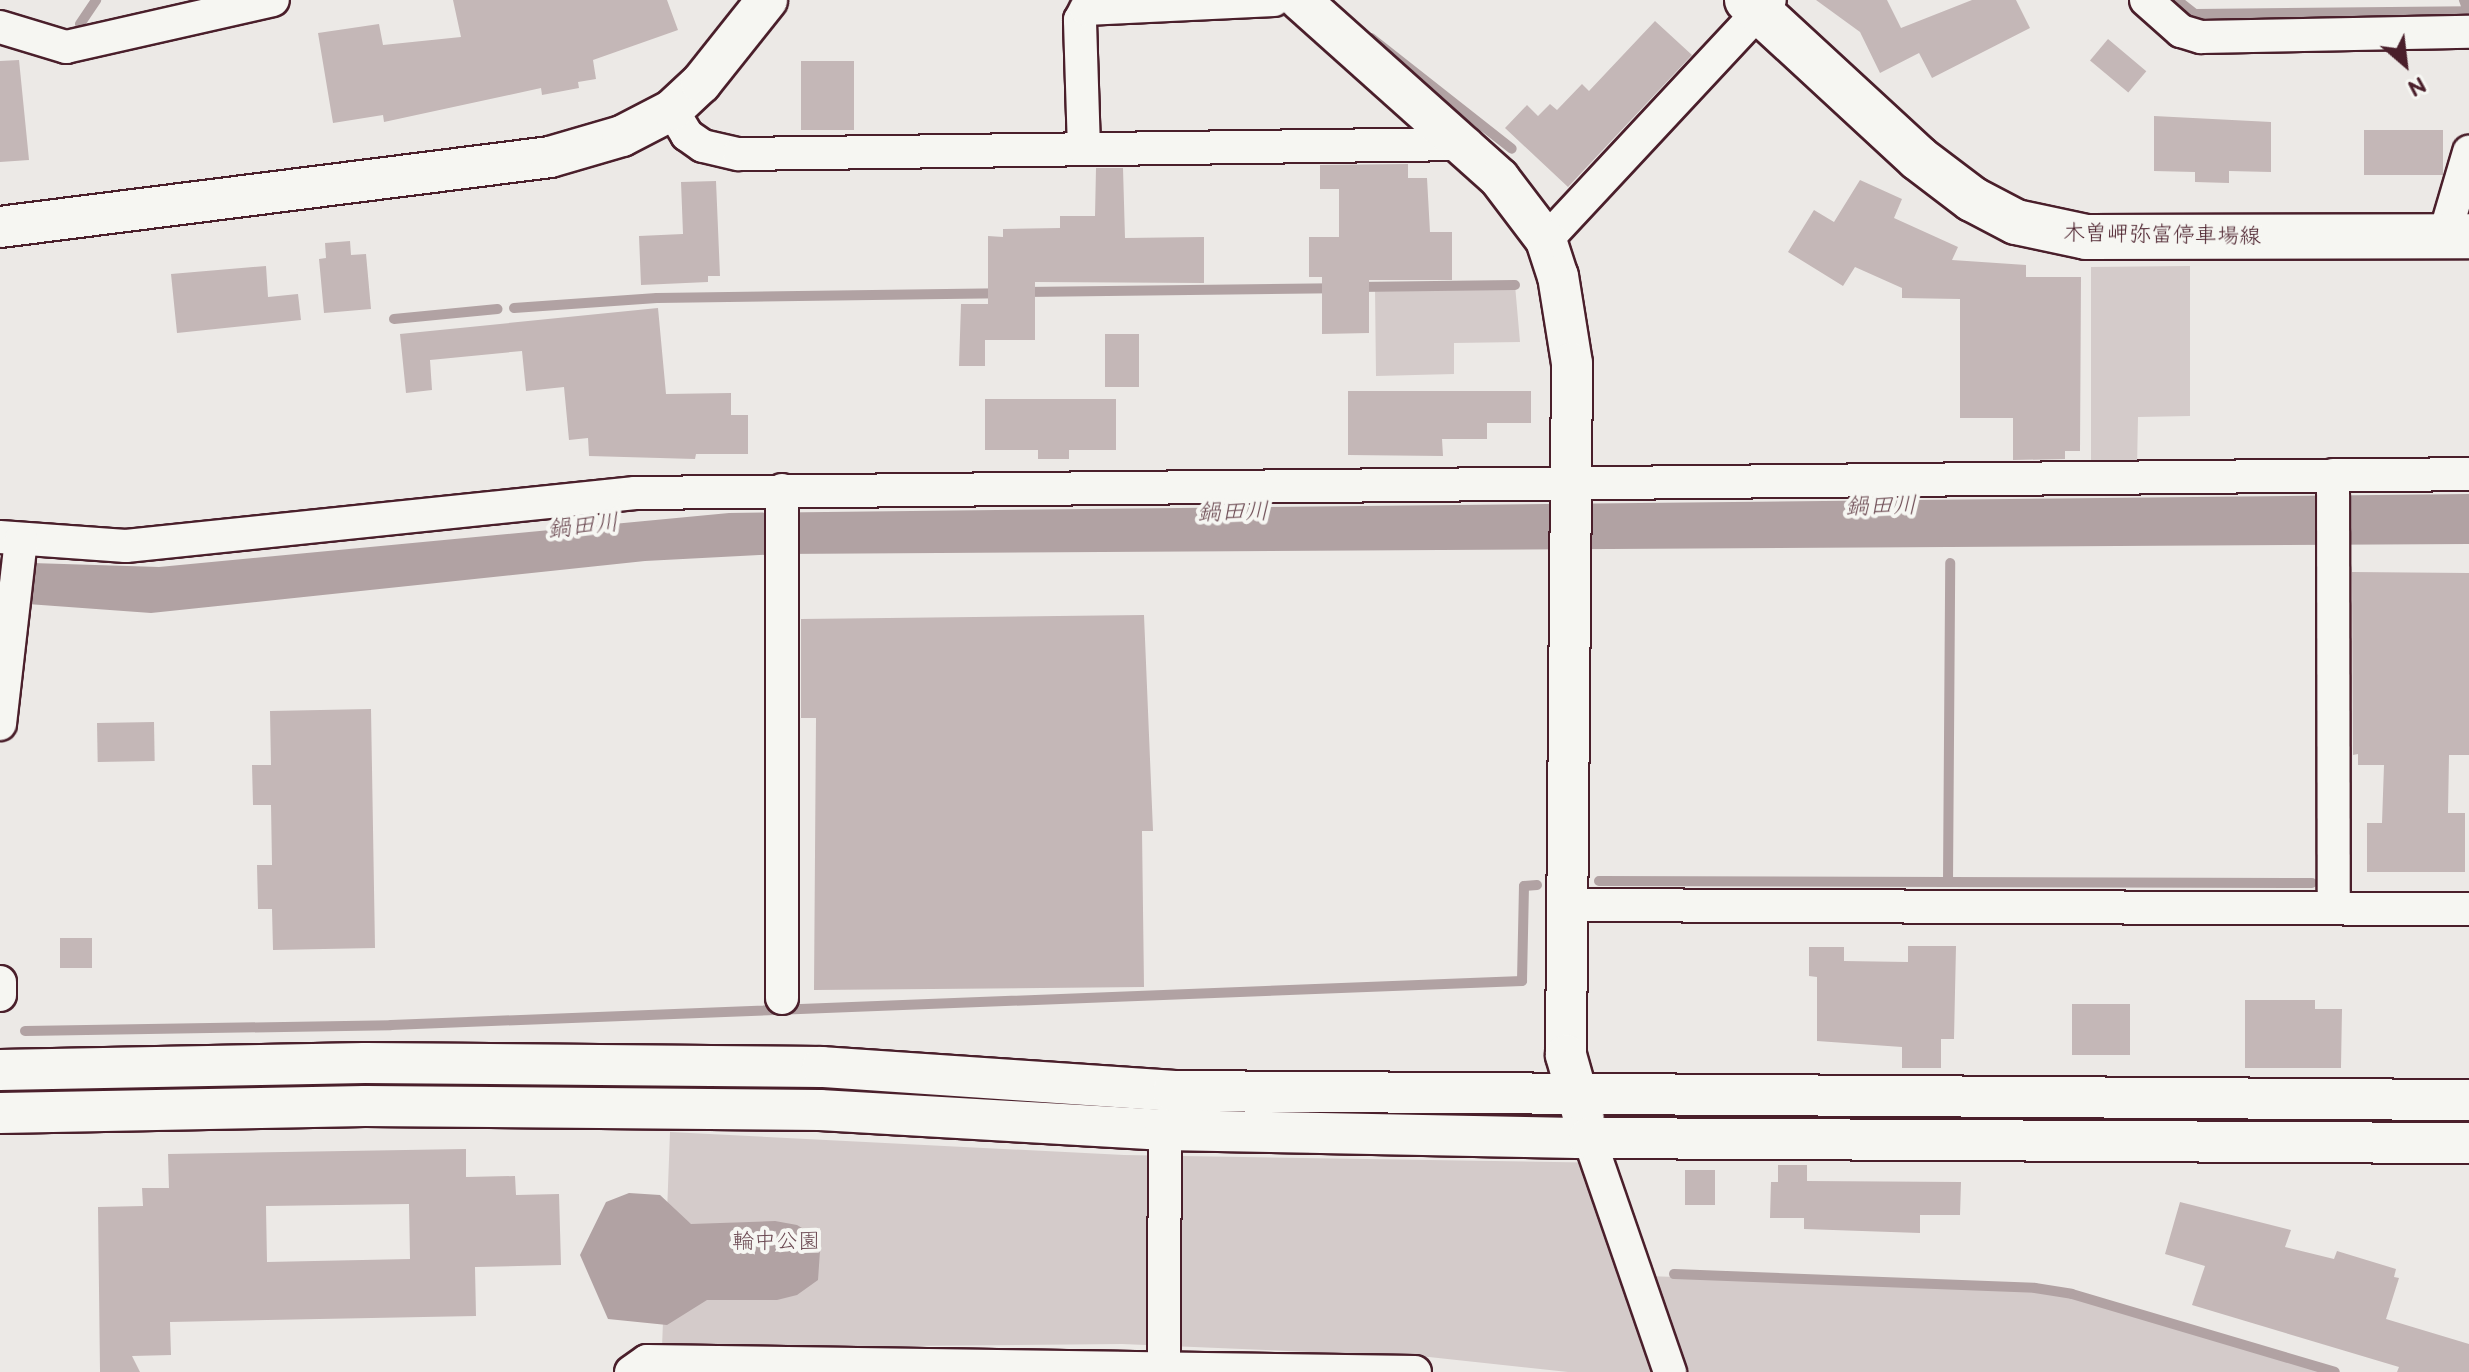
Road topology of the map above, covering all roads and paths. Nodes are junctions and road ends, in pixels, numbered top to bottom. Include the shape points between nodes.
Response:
1 (273, 0) edge
2 (767, 0) edge
3 (1274, 0) edge
4 (1300, 0) edge
5 (2146, 0) edge
6 (1758, 4) edge
7 (0, 27) edge
8 (2467, 38) edge
9 (672, 110) junction
10 (1467, 144) junction
11 (1084, 149) junction
12 (2469, 152) edge
13 (0, 227) edge
14 (2461, 237) edge
15 (1546, 240) junction
16 (2460, 474) edge
17 (1572, 482) junction
18 (2334, 482) junction
19 (781, 499) junction
20 (13, 544) edge
21 (0, 724) edge
22 (1571, 905) junction
23 (2334, 908) junction
24 (2469, 909) edge
25 (0, 982) edge
26 (0, 995) edge
27 (782, 998) dead end
28 (0, 1070) edge
29 (1578, 1096) junction
30 (2469, 1100) edge
31 (0, 1113) edge
32 (1165, 1130) junction
33 (1589, 1138) junction
34 (2469, 1143) edge
35 (1164, 1366) junction
36 (990, 1370) edge
37 (631, 1372) edge
38 (1415, 1372) edge
39 (1670, 1372) edge

1 - 7 street via 66,47
2 - 9 street via 738,42
3 - 11 street via 1086,9 1080,20
4 - 10 street
5 - 8 street via 2181,31 2201,37
6 - 14 main road, 木曽岬弥富停車場線 via 1918,158 1972,199 2016,222 2086,237
6 - 15 street
9 - 11 street via 687,135 703,146 739,154
9 - 13 street via 622,136 550,157
10 - 11 street
10 - 15 street
12 - 14 street
15 - 17 street via 1567,317
16 - 18 street
17 - 18 street
17 - 19 street
17 - 22 street
18 - 23 street
19 - 20 street via 635,493 126,546
19 - 27 street
20 - 21 street via 13,611
22 - 23 street
22 - 29 street via 1566,1055
23 - 24 street
25 - 26 street
28 - 29 street via 365,1063 822,1067 1173,1091
29 - 30 street
29 - 33 street
31 - 32 street via 365,1106 820,1110
32 - 33 street
32 - 35 street
33 - 34 street
33 - 39 street
35 - 36 street
35 - 38 street
36 - 37 street via 647,1361

